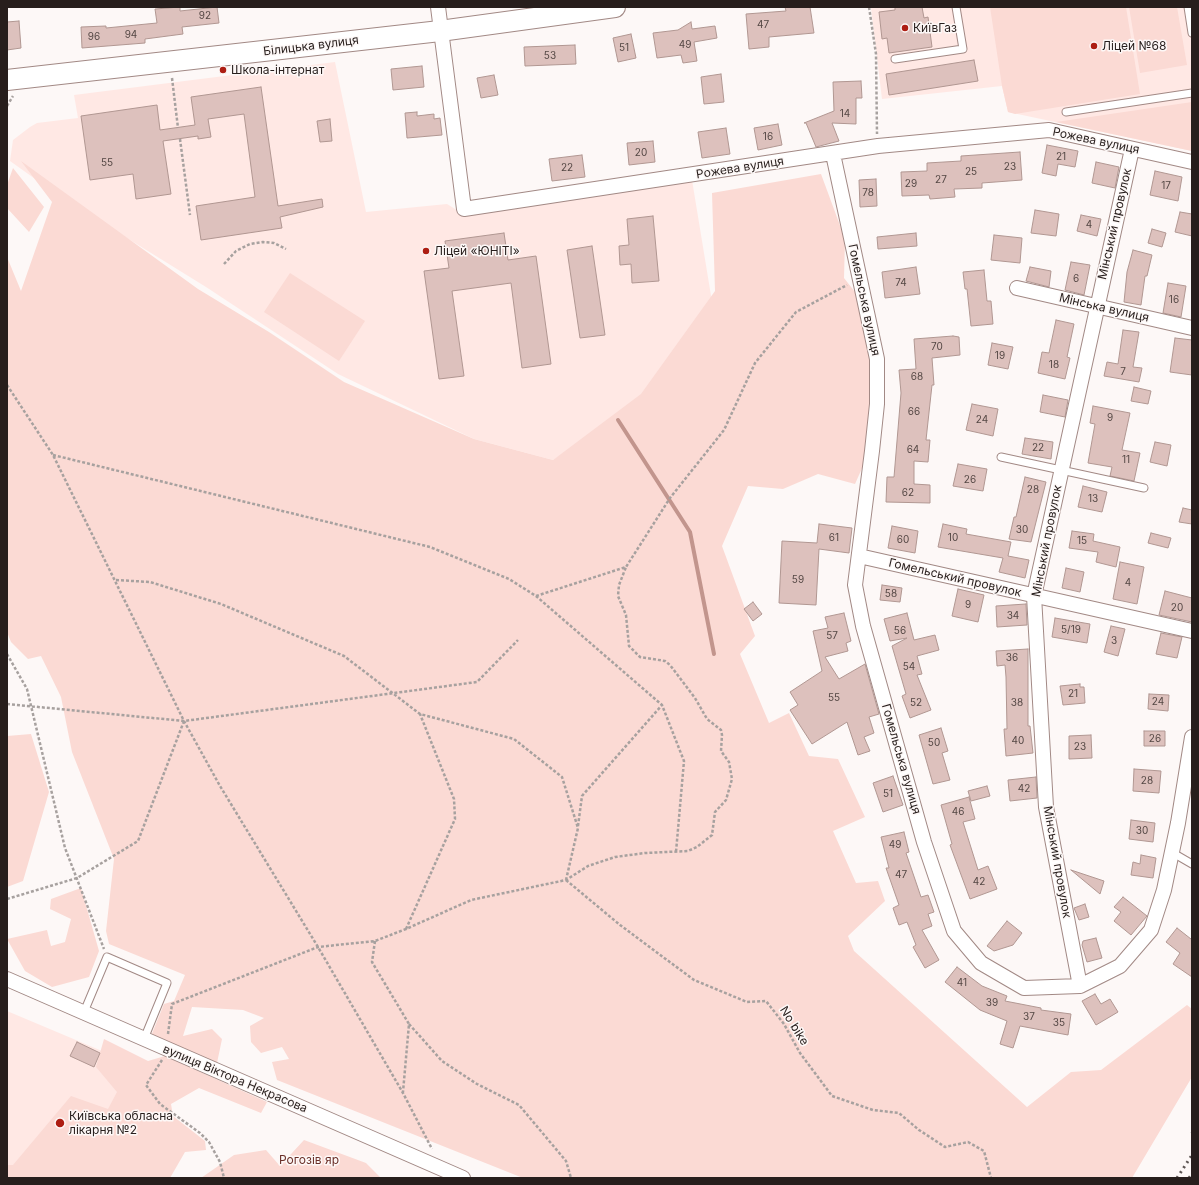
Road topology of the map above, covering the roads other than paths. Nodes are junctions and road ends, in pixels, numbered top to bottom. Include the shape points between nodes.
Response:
1 (438, 7) edge
2 (614, 7) edge
3 (956, 7) edge
4 (1188, 7) edge
5 (440, 31) junction
6 (1192, 33) edge
7 (895, 59) dead end
8 (10, 88) edge
9 (1192, 93) edge
10 (1066, 112) dead end
11 (1132, 148) junction
12 (833, 154) junction
13 (1192, 162) edge
14 (1017, 288) dead end
15 (1097, 305) junction
16 (1192, 328) edge
17 (1001, 457) dead end
18 (1061, 470) junction
19 (1144, 488) dead end
20 (859, 556) junction
21 (1034, 596) junction
22 (1192, 631) edge
23 (1192, 737) edge
24 (1173, 853) junction
25 (1192, 864) edge
26 (7, 979) edge
27 (1080, 986) junction
28 (84, 1012) junction
29 (144, 1039) junction
30 (463, 1178) edge

1 - 5 street
2 - 5 main road, Білицька вулиця
3 - 7 lane via 963,49
4 - 6 lane
5 - 8 main road, Білицька вулиця
5 - 12 street, Рожева вулиця via 464,209
9 - 10 lane
11 - 12 street, Рожева вулиця via 1049,130 878,146
11 - 13 street, Рожева вулиця
11 - 15 street, Мінський провулок
12 - 20 street, Гомельська вулиця via 877,359 877,404
14 - 15 street, Мінська вулиця
15 - 16 street, Мінська вулиця
15 - 18 street, Мінський провулок
17 - 18 lane
18 - 19 lane
18 - 21 street, Мінський провулок
20 - 21 street, Гомельський провулок
20 - 27 street, Гомельська вулиця via 855,585 863,626 924,842 954,931 981,963 1024,988
21 - 22 street, Гомельський провулок
21 - 27 street, Мінський провулок via 1046,806
23 - 24 street, Гомельська вулиця
24 - 25 lane
24 - 27 street, Гомельська вулиця via 1151,930 1120,966
26 - 28 street, вулиця Віктора Некрасова
28 - 29 street, вулиця Віктора Некрасова
28 - 29 lane via 107,957 167,983
29 - 30 street, вулиця Віктора Некрасова

